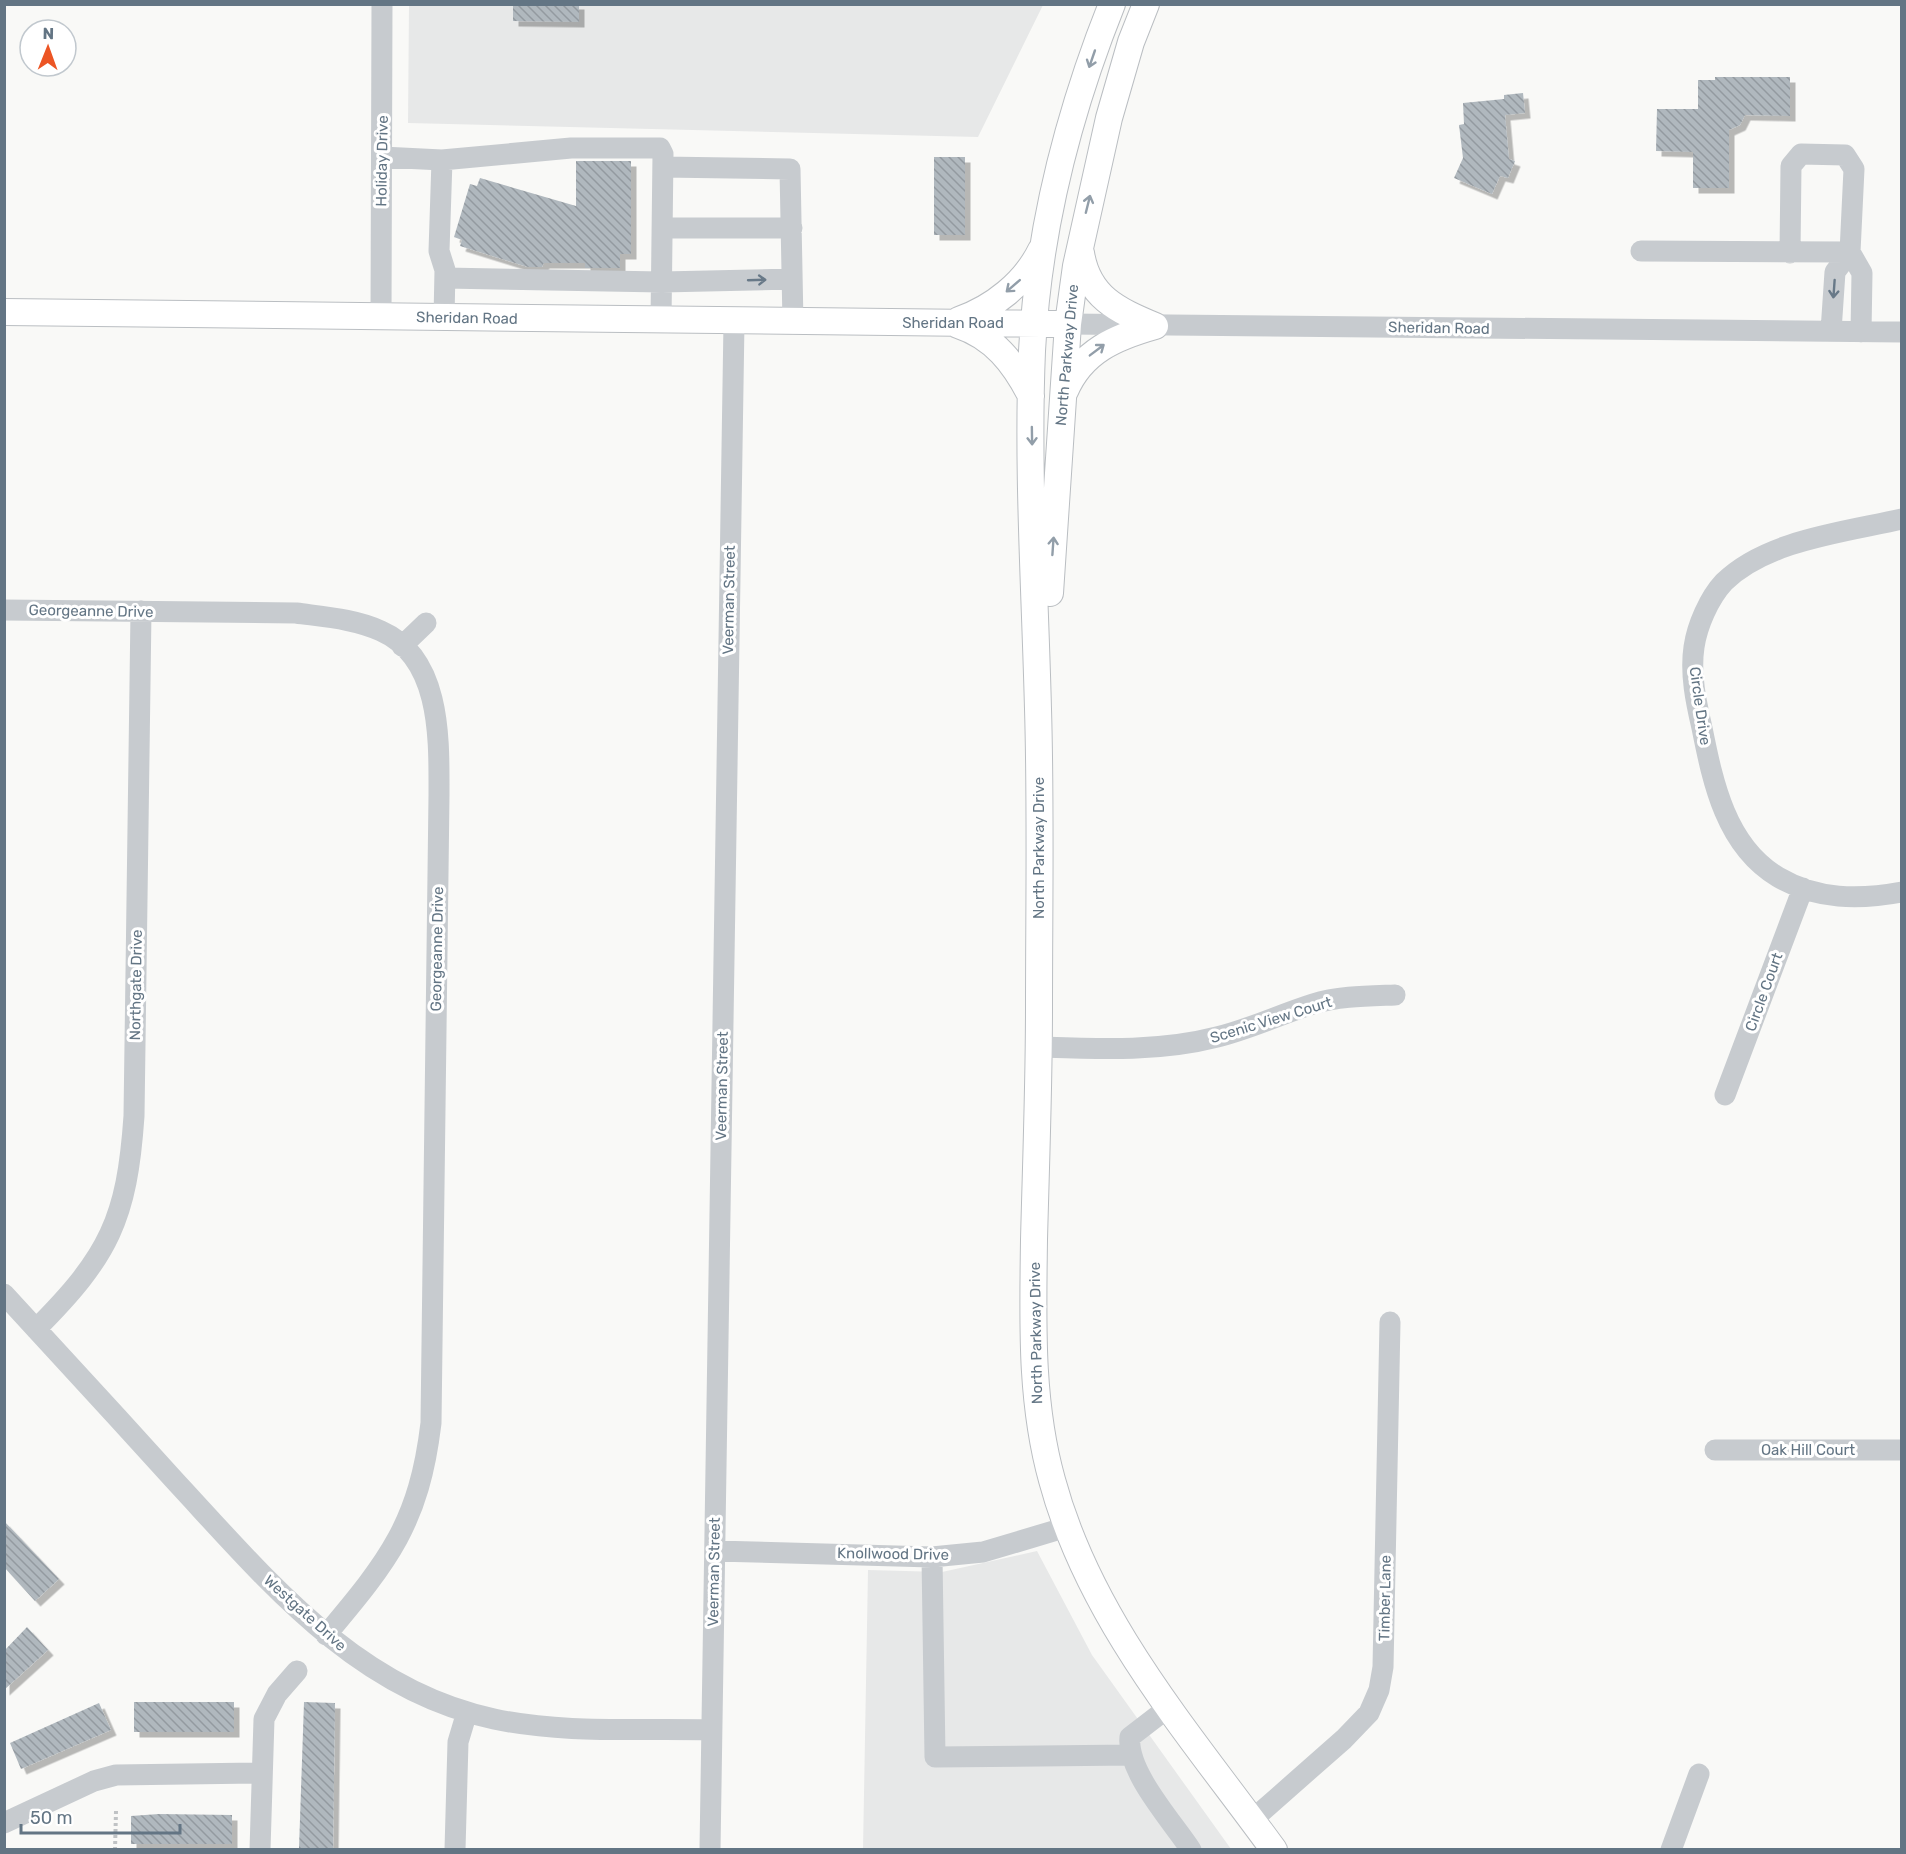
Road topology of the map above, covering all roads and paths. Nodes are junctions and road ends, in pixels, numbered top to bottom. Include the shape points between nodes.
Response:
1 (382, 4) edge
2 (1112, 4) edge
3 (1146, 4) edge
4 (382, 157) junction
5 (442, 159) junction
6 (663, 167) junction
7 (662, 228) junction
8 (792, 228) junction
9 (1046, 239) junction
10 (1080, 246) junction
11 (1641, 251) dead end
12 (1850, 252) junction
13 (1790, 253) junction
14 (445, 278) junction
15 (792, 279) junction
16 (662, 282) junction
17 (4, 312) edge
18 (381, 317) junction
19 (444, 318) junction
20 (661, 321) junction
21 (734, 322) junction
22 (793, 323) junction
23 (952, 323) junction
24 (1035, 323) junction
25 (1068, 324) junction
26 (1155, 326) junction
27 (1831, 332) junction
28 (1861, 332) junction
29 (1902, 332) edge
30 (1063, 396) junction
31 (1032, 398) junction
32 (1902, 519) edge
33 (4, 610) edge
34 (141, 611) junction
35 (426, 623) dead end
36 (402, 646) junction
37 (1040, 751) junction
38 (1803, 888) junction
39 (1902, 892) edge
40 (1395, 994) dead end
41 (1039, 1047) junction
42 (1725, 1095) dead end
43 (4, 1294) edge
44 (1390, 1323) dead end
45 (36, 1329) junction
46 (1715, 1450) dead end
47 (1902, 1450) edge
48 (1067, 1527) junction
49 (715, 1551) junction
50 (932, 1557) junction
51 (326, 1635) junction
52 (297, 1671) dead end
53 (1169, 1707) junction
54 (467, 1712) junction
55 (711, 1730) junction
56 (1131, 1755) junction
57 (261, 1773) junction
58 (1699, 1774) dead end
59 (116, 1811) dead end
60 (1252, 1820) junction
61 (4, 1822) edge
62 (115, 1850) edge
63 (260, 1850) edge
64 (455, 1850) edge
65 (710, 1850) edge
66 (1191, 1850) edge
67 (1274, 1850) edge
68 (1671, 1850) edge

1 - 4 street, Holiday Drive
2 -> 9 main road, North Parkway Drive via 1065,146
10 -> 3 main road, North Parkway Drive via 1109,118
4 - 5 street
4 - 18 street, Holiday Drive
5 - 6 street via 571,148 660,148
5 - 14 street via 439,251
6 - 7 street
6 - 8 street via 790,169
7 - 8 street
7 - 16 street
8 - 15 street
9 -> 23 main road via 1036,260 1012,288 974,315
9 - 24 main road, North Parkway Drive
10 - 25 main road, North Parkway Drive
10 - 26 main road via 1090,284 1102,297
11 - 13 street
12 - 13 street
12 - 13 street via 1854,169 1845,155 1818,153 1801,154 1791,166
12 -> 27 street via 1836,272
12 - 28 street via 1862,273
14 - 16 street
14 - 19 street
16 -> 15 street
15 - 22 street
16 - 20 street
17 - 18 main road, Sheridan Road
18 - 19 main road, Sheridan Road
19 - 20 main road, Sheridan Road
20 - 21 main road, Sheridan Road
21 - 22 main road, Sheridan Road
21 - 49 street, Veerman Street
22 - 23 main road, Sheridan Road
23 - 24 main road, Sheridan Road
23 - 31 main road via 970,329 1008,357
24 - 25 main road, Sheridan Road
24 - 31 main road, North Parkway Drive
25 - 26 street, Sheridan Road
25 - 30 main road, North Parkway Drive
26 - 27 street, Sheridan Road
30 -> 26 main road via 1072,374 1100,347 1125,334
27 - 28 street, Sheridan Road
28 - 29 street, Sheridan Road
37 -> 30 main road, North Parkway Drive
31 -> 37 main road, North Parkway Drive
32 - 38 street, Circle Drive via 1793,544 1749,563 1718,590 1697,634 1693,672 1697,707 1719,800 1746,848 1778,877
33 - 34 street, Georgeanne Drive
34 - 36 street, Georgeanne Drive via 296,613 335,618 383,632
34 - 45 street, Northgate Drive via 130,1168 120,1212 107,1241 72,1290
35 - 36 street
36 - 51 street, Georgeanne Drive via 420,669 432,700 438,749 430,1423 425,1466 409,1520 382,1566
37 - 41 main road, North Parkway Drive
38 - 39 street, Circle Drive via 1845,897
38 - 42 street, Circle Court
40 - 41 street, Scenic View Court via 1316,1003 1226,1035 1178,1045
41 - 48 main road, North Parkway Drive via 1034,1360 1041,1434
43 - 45 street, Westgate Drive
44 - 60 street, Timber Lane via 1383,1667 1379,1690 1369,1713 1344,1739
45 - 51 street, Westgate Drive via 260,1574
46 - 47 street, Oak Hill Court
48 - 50 street, Knollwood Drive via 983,1552
48 - 53 main road, North Parkway Drive via 1119,1634
49 - 50 street, Knollwood Drive
49 - 55 street, Veerman Street
50 - 56 street via 935,1757
51 - 54 street, Westgate Drive via 400,1686
52 - 57 street via 267,1711
53 - 56 street via 1130,1737
53 - 60 main road, North Parkway Drive
54 - 55 street, Westgate Drive via 547,1726
54 - 64 street via 458,1742
55 - 65 street, Veerman Street
56 - 66 street
57 - 61 street via 116,1775
57 - 63 street
58 - 68 street
59 - 62 path
60 - 67 main road, North Parkway Drive

